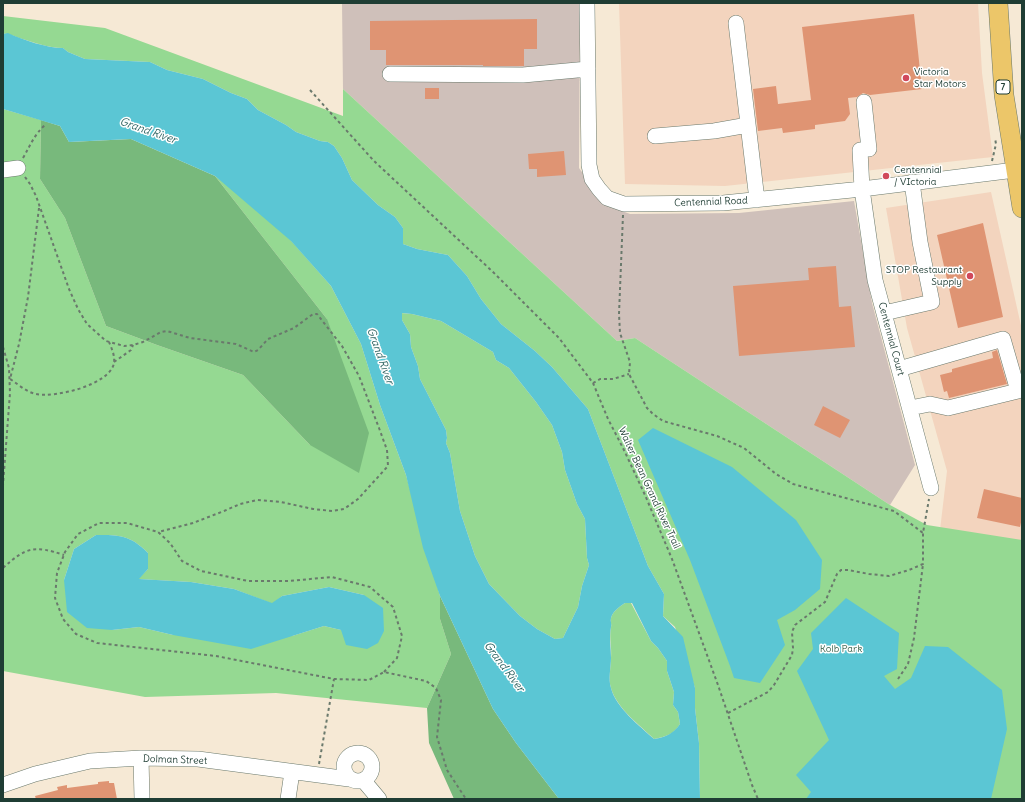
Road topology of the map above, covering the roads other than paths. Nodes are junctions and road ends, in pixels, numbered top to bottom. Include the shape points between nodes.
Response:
1 (587, 3) edge
2 (998, 3) edge
3 (736, 23) dead end
4 (588, 69) junction
5 (390, 74) dead end
6 (864, 102) dead end
7 (748, 125) junction
8 (655, 136) dead end
9 (18, 168) road end
10 (3, 170) edge
11 (1015, 170) junction
12 (912, 182) junction
13 (862, 188) junction
14 (757, 200) junction
15 (1022, 208) edge
16 (884, 313) junction
17 (899, 369) junction
18 (910, 408) junction
19 (932, 488) road end
20 (141, 758) junction
21 (292, 772) junction
22 (3, 785) edge
23 (142, 799) edge
24 (288, 799) edge
25 (378, 799) edge

1 - 4 street, Centennial Road
2 - 11 main road, 7 via 1004,95
3 - 7 street
4 - 5 street via 523,75
4 - 14 street, Centennial Road via 589,165 592,178 608,198 624,204
6 - 13 street, Centennial Court via 865,149
7 - 8 street via 714,132
7 - 14 street
9 - 10 street
11 - 12 street, Centennial Road
11 - 15 main road, 7
12 - 13 street, Centennial Road
12 - 16 street via 932,302
13 - 14 street, Centennial Road
13 - 16 street, Centennial Court via 875,280
16 - 17 street, Centennial Court
17 - 18 street, Centennial Court
17 - 18 street via 1003,339 1018,391 948,408 930,404
18 - 19 street, Centennial Court
20 - 21 street, Dolman Street via 191,759
20 - 22 street, Dolman Street via 82,763 35,774
20 - 23 street
21 - 24 street
21 - 25 street, Dolman Street via 356,780

